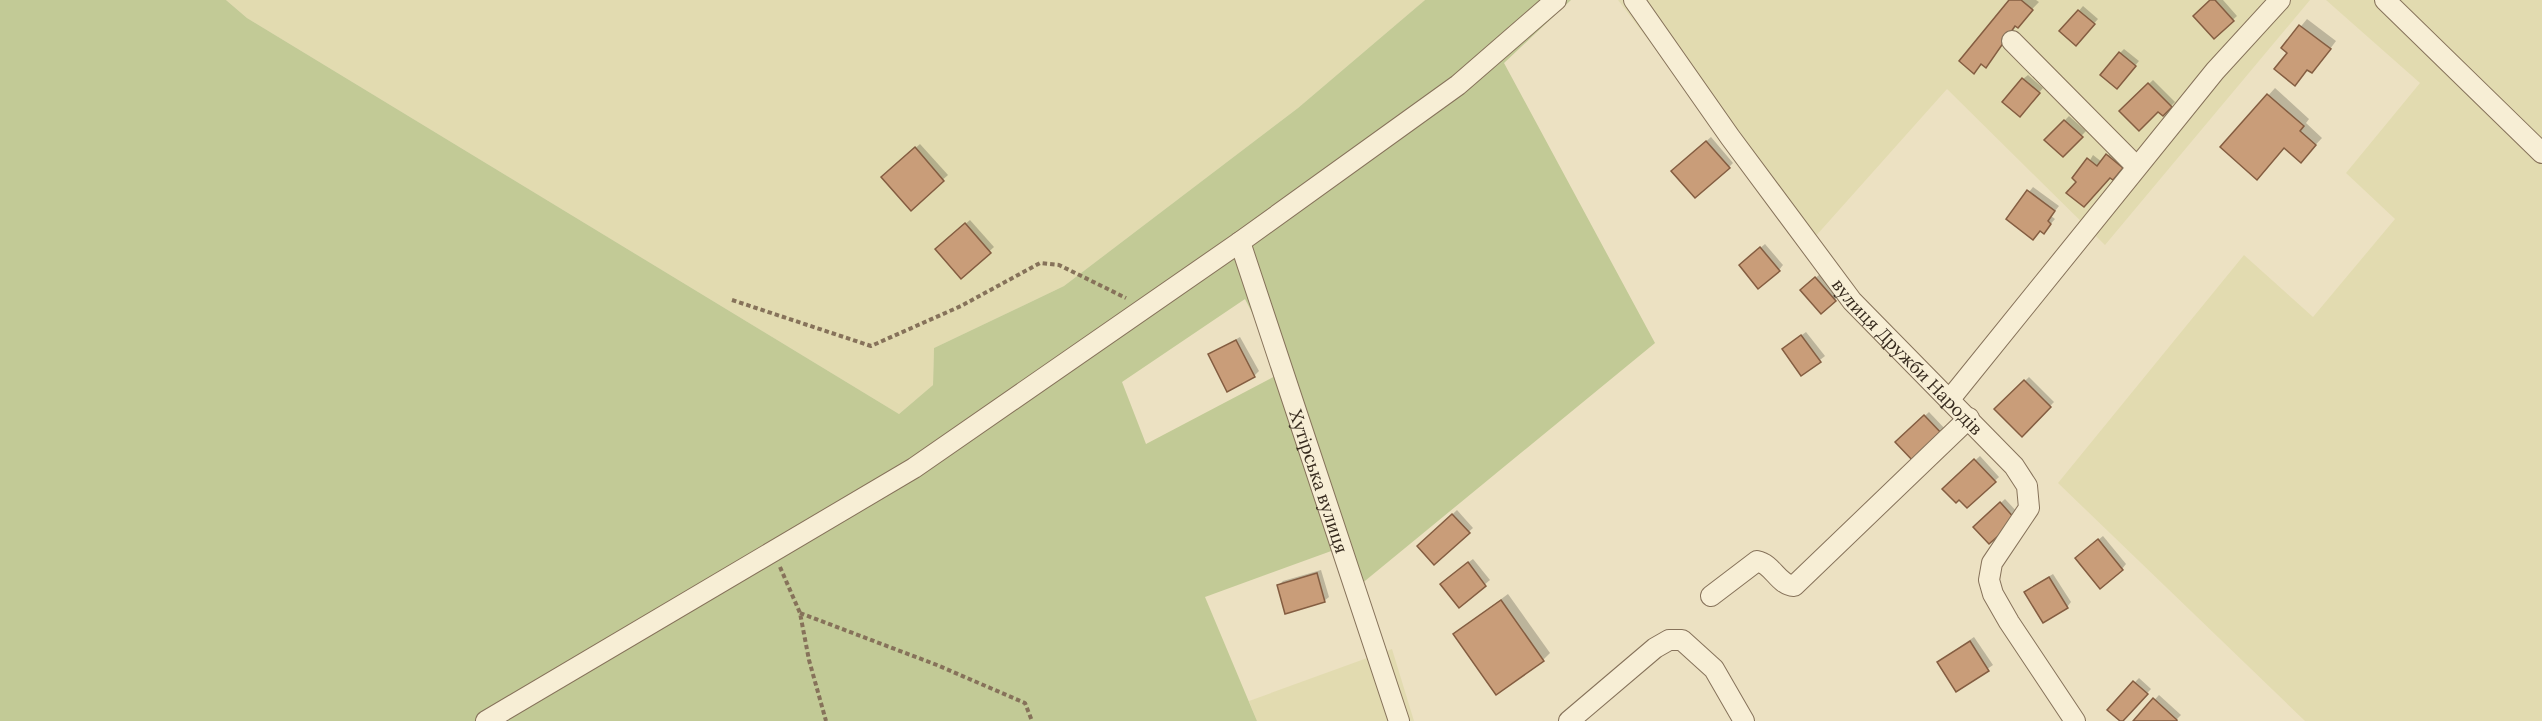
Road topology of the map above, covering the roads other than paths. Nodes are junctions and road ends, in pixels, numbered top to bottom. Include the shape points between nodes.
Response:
1 (1556, 0) edge
2 (1634, 0) edge
3 (2280, 0) edge
4 (2385, 0) edge
5 (2012, 41) dead end
6 (2542, 153) edge
7 (2136, 166) junction
8 (1240, 242) junction
9 (1950, 399) junction
10 (1969, 418) junction
11 (1711, 596) dead end
12 (486, 721) edge
13 (1399, 721) edge
14 (1569, 721) edge
15 (1744, 721) edge
16 (2075, 721) edge

1 - 8 street via 1458,85
2 - 9 street, вулиця Дружби Народів via 1852,301
3 - 7 street
4 - 6 street
5 - 7 street
7 - 9 street
8 - 12 street via 914,468
8 - 13 street, Хутірська вулиця
9 - 10 street, вулиця Дружби Народів
10 - 11 street via 1794,586 1785,584 1764,562 1757,561
10 - 16 street, вулиця Дружби Народів via 2014,466 2030,496 2030,508 1992,563 1989,580 1993,594
14 - 15 street via 1655,648 1669,640 1682,640 1714,669

